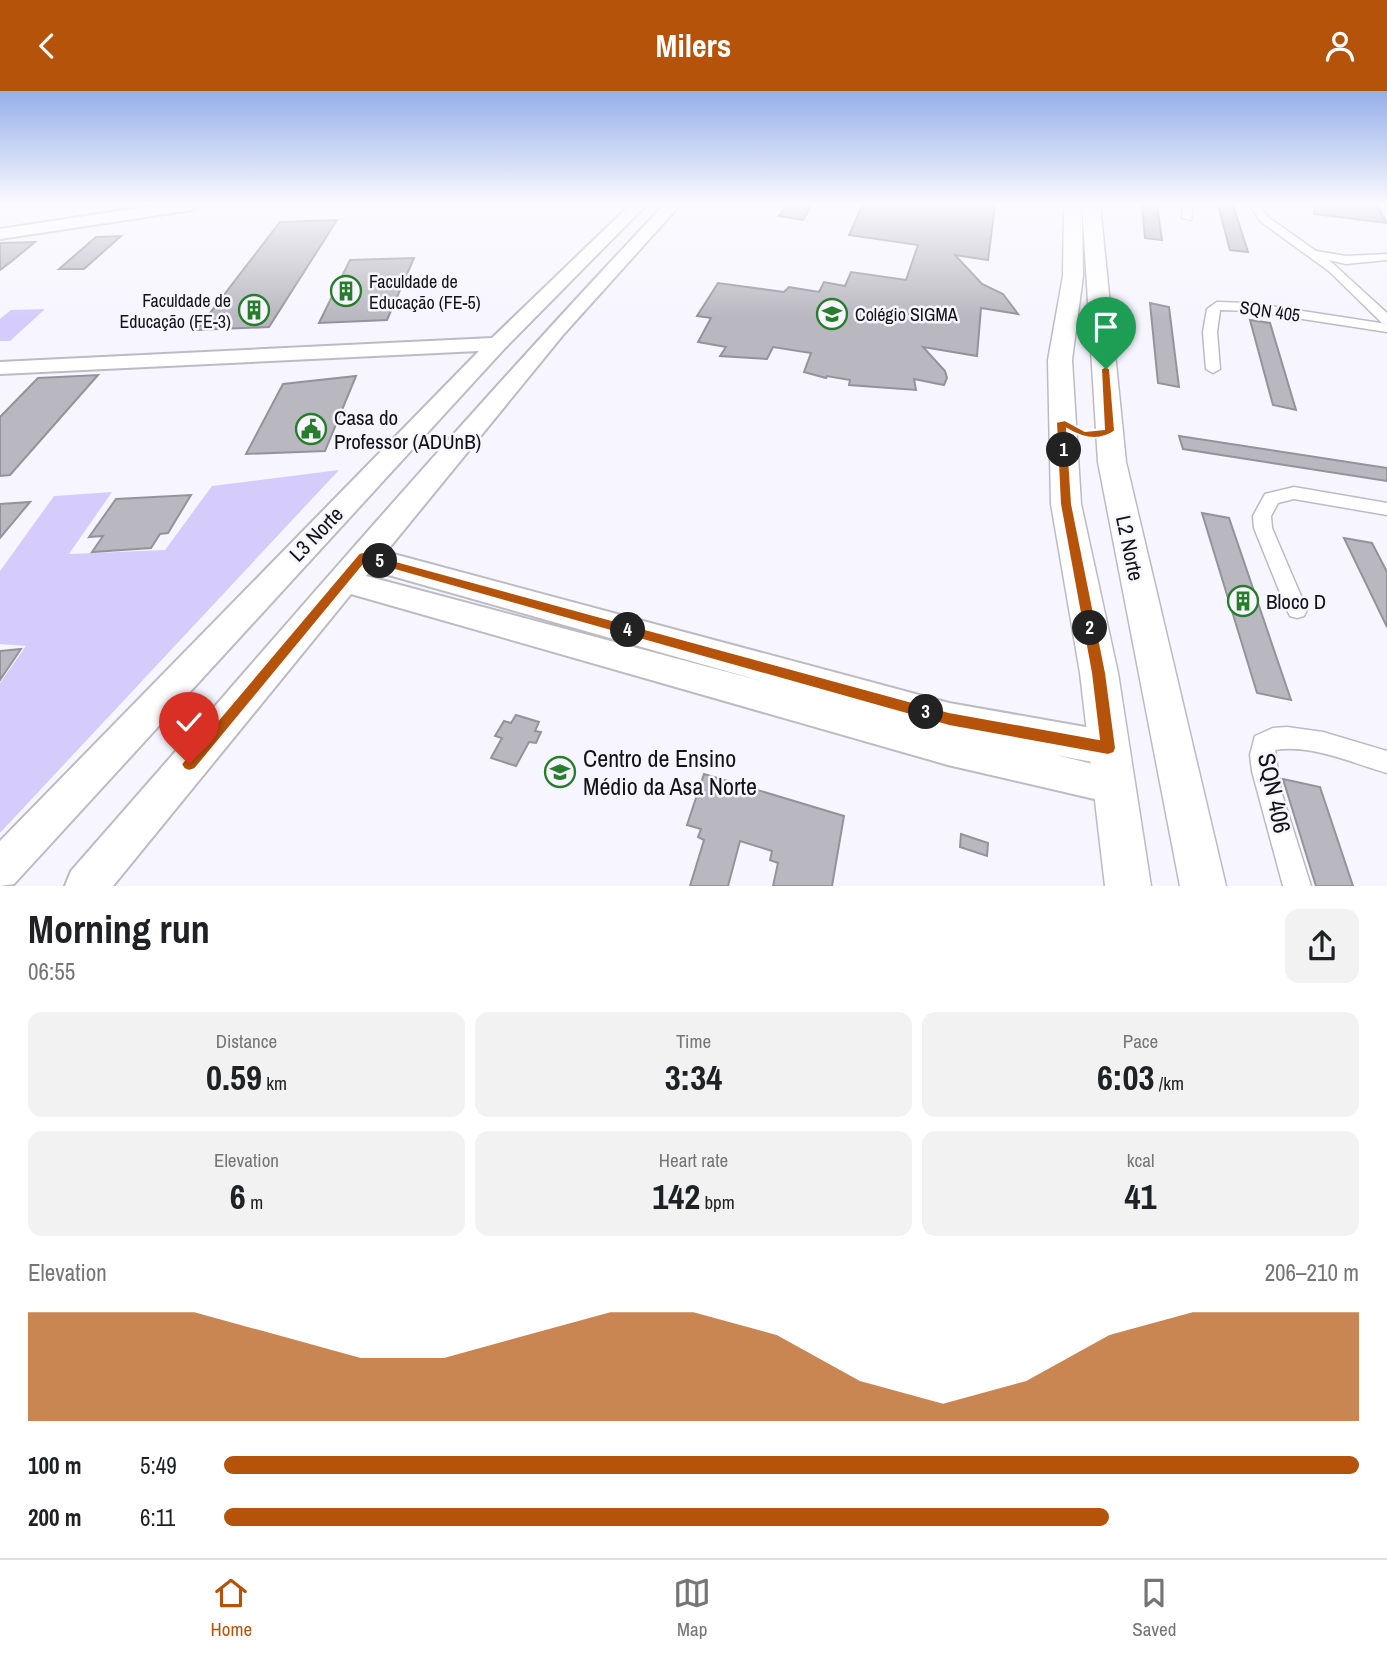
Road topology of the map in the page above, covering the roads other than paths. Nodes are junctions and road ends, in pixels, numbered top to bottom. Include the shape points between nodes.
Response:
1 (601, 242) edge
2 (638, 242) edge
3 (1073, 242) edge
4 (1094, 242) edge
5 (1296, 242) edge
6 (1314, 254) junction
7 (1387, 257) edge
8 (1346, 260) junction
9 (1334, 269) junction
10 (550, 293) junction
11 (583, 300) junction
12 (1387, 320) edge
13 (1387, 328) edge
14 (498, 344) junction
15 (0, 367) edge
16 (1213, 369) dead end
17 (1063, 438) junction
18 (1111, 446) junction
19 (1387, 509) edge
20 (354, 569) junction
21 (1297, 610) dead end
22 (1387, 762) edge
23 (1112, 767) junction
24 (0, 870) edge
25 (86, 886) edge
26 (1128, 886) edge
27 (1203, 886) edge
28 (1297, 886) edge

1 - 10 street, L3 Norte
2 - 11 street
3 - 17 main road via 1073,276 1060,361
4 - 18 main road, L2 Norte
5 - 6 street
6 - 8 street
6 - 9 street
7 - 8 street
8 - 9 street
9 - 12 street
10 - 11 street via 563,286 576,287 584,291
10 - 14 street, L3 Norte
11 - 20 main road
13 - 16 street, SQN 405 via 1220,306 1213,309 1211,320
14 - 15 street
14 - 24 main road, L3 Norte
17 - 18 main road via 1074,447 1101,453
17 - 23 main road via 1066,504
18 - 27 main road, L2 Norte
19 - 21 street via 1305,494 1271,498 1262,516 1263,528
20 - 23 street via 948,748
20 - 25 main road
22 - 28 street, SQN 406 via 1304,739 1275,737 1263,744 1266,779
23 - 26 main road

